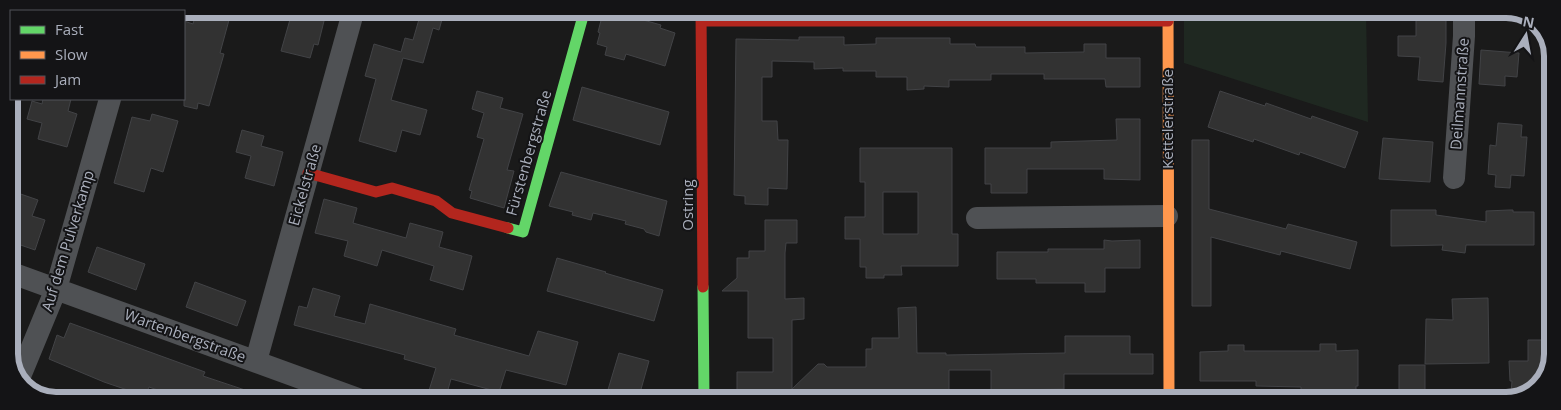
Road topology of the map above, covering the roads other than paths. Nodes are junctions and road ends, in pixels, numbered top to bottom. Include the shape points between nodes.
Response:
1 (351, 18) edge
2 (582, 18) edge
3 (701, 18) edge
4 (839, 18) edge
5 (1072, 18) edge
6 (1168, 18) edge
7 (1464, 18) edge
8 (110, 100) edge
9 (308, 173) junction
10 (1454, 178) dead end
11 (1168, 216) junction
12 (977, 218) dead end
13 (18, 275) edge
14 (56, 289) junction
15 (256, 361) junction
16 (22, 372) edge
17 (339, 392) edge
18 (704, 392) edge
19 (1169, 392) edge

1 - 9 street, Eickelstraße
2 - 9 street, Fürstenbergstraße via 523,232 452,213 436,201 392,188 376,192
3 - 18 street, Ostring
4 - 5 street, Kettelerstraße via 977,21
6 - 11 street, Kettelerstraße
7 - 10 street, Deilmannstraße
8 - 14 street, Auf dem Pulverkamp
9 - 15 street, Eickelstraße
11 - 12 street
11 - 19 street, Kettelerstraße
13 - 14 street, Wartenbergstraße
14 - 15 street, Wartenbergstraße
14 - 16 street, Auf dem Pulverkamp
15 - 17 street, Wartenbergstraße

